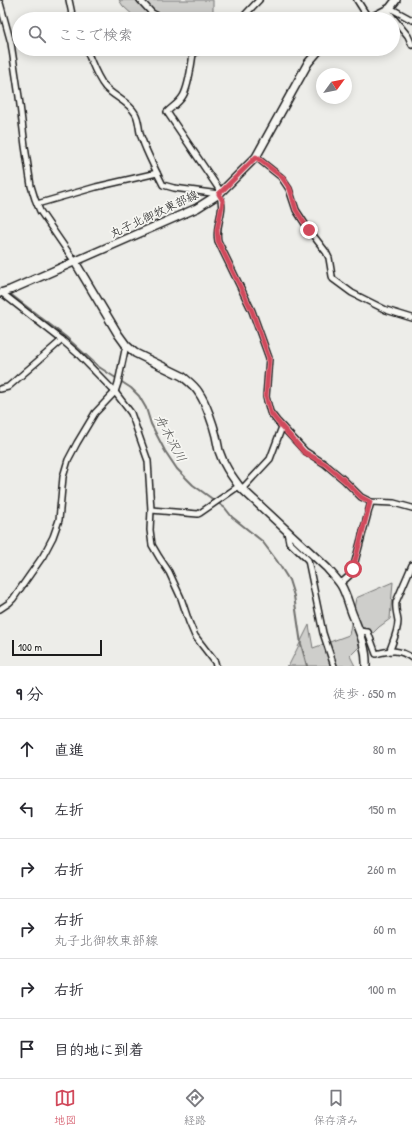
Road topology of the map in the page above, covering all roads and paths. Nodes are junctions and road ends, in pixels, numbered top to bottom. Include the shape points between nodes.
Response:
1 (70, 0) edge
2 (140, 0) edge
3 (260, 0) edge
4 (357, 0) edge
5 (396, 0) edge
6 (0, 3) edge
7 (389, 9) junction
8 (72, 12) edge
9 (151, 12) edge
10 (248, 12) edge
11 (365, 12) edge
12 (383, 12) edge
13 (391, 12) edge
14 (395, 12) edge
15 (400, 14) edge
16 (412, 20) edge
17 (400, 25) edge
18 (412, 45) edge
19 (12, 51) edge
20 (13, 56) edge
21 (89, 56) edge
22 (192, 56) edge
23 (314, 56) edge
24 (256, 157) junction
25 (157, 173) junction
26 (220, 193) junction
27 (37, 204) junction
28 (75, 262) junction
29 (1, 293) edge
30 (412, 318) edge
31 (62, 340) junction
32 (126, 345) junction
33 (0, 389) edge
34 (115, 392) junction
35 (282, 427) junction
36 (241, 488) junction
37 (370, 502) junction
38 (412, 508) edge
39 (151, 510) junction
40 (287, 532) junction
41 (412, 566) edge
42 (340, 584) junction
43 (0, 609) edge
44 (359, 631) junction
45 (390, 650) junction
46 (412, 658) edge
47 (216, 666) edge
48 (334, 666) edge
49 (366, 666) edge

1 - 8 street
2 - 9 street
3 - 10 street
4 - 11 street
5 - 7 street
6 - 19 street
7 - 12 street
7 - 13 street
7 - 14 street
15 - 16 street
17 - 18 street
20 - 27 street via 31,186
21 - 25 street via 105,87 136,114 141,138
22 - 26 street via 183,96 167,112
23 - 24 street, 丸子北御牧東部線
24 - 26 street, 丸子北御牧東部線
24 - 30 street via 282,177 290,189 296,210 329,258 333,279 352,293 386,310
25 - 26 street via 163,185
25 - 27 street
26 - 28 street, 丸子北御牧東部線 via 197,208
26 - 35 street via 223,201 217,230 218,241 252,311 269,358 266,396 270,412
27 - 28 street
28 - 29 street, 丸子北御牧東部線
28 - 32 street
29 - 31 street
31 - 33 street via 8,387
31 - 34 street
32 - 34 street
32 - 36 street via 135,353 182,376 199,393 216,434 223,461
34 - 39 street via 131,413 143,444 148,461
34 - 43 street via 95,414 68,460 63,477 59,520 43,556 9,603
35 - 36 street via 270,459
35 - 37 street via 304,452 325,464
36 - 39 street via 200,514
36 - 40 street
37 - 38 street via 394,503
37 - 42 street via 353,569 350,576
39 - 47 street via 152,544 169,572 195,636
40 - 42 street via 327,568
40 - 48 street via 289,542 308,560 323,633
41 - 45 street via 396,602 398,621
42 - 44 street
44 - 45 street via 368,632 376,654
44 - 49 street
45 - 46 street via 403,652

